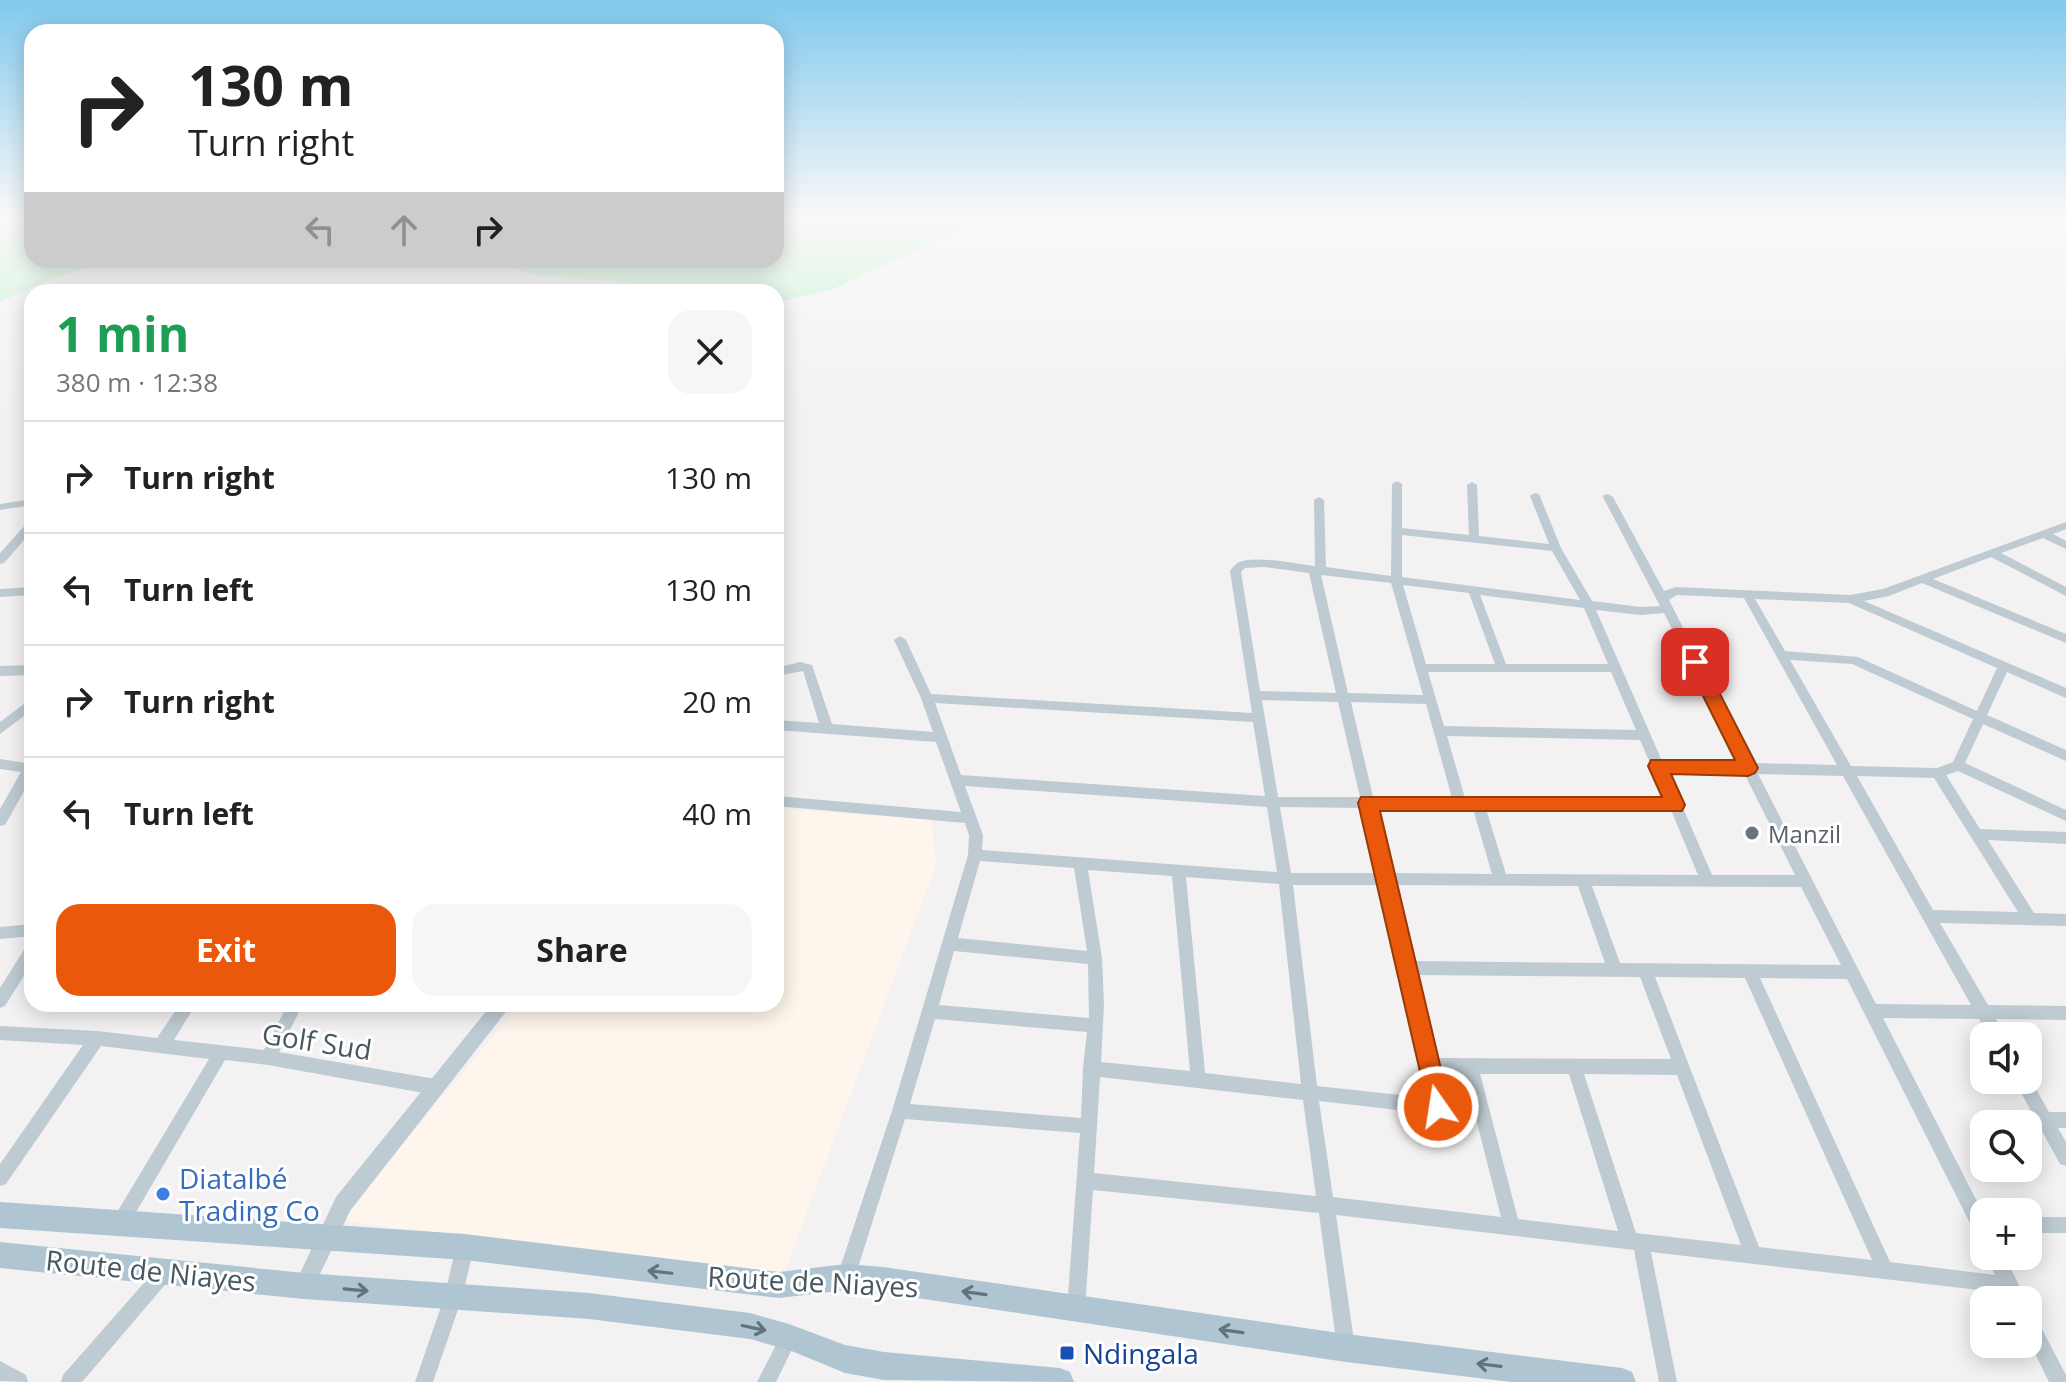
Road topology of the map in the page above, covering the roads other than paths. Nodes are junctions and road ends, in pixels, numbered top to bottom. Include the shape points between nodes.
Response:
1 (1397, 484) dead end
2 (1472, 485) dead end
3 (1535, 496) dead end
4 (1608, 497) dead end
5 (1319, 500) dead end
6 (24, 503) edge
7 (0, 507) edge
8 (2066, 525) edge
9 (1397, 531) junction
10 (2044, 534) junction
11 (24, 538) edge
12 (1474, 539) junction
13 (2066, 545) edge
14 (1556, 548) junction
15 (1993, 554) junction
16 (1, 558) edge
17 (1318, 570) junction
18 (1922, 579) junction
19 (1396, 581) junction
20 (1473, 590) junction
21 (24, 592) edge
22 (2066, 592) edge
23 (0, 593) edge
24 (1748, 596) junction
25 (1850, 599) junction
26 (1665, 604) junction
27 (1588, 605) junction
28 (2066, 639) edge
29 (900, 640) dead end
30 (1781, 655) junction
31 (2004, 666) junction
32 (1421, 668) junction
33 (1502, 668) junction
34 (1615, 668) junction
35 (24, 670) edge
36 (784, 670) edge
37 (0, 671) edge
38 (2066, 693) edge
39 (1255, 695) junction
40 (1343, 697) junction
41 (927, 698) junction
42 (1431, 700) junction
43 (24, 710) edge
44 (1981, 717) junction
45 (1258, 718) junction
46 (784, 725) edge
47 (827, 728) junction
48 (0, 729) edge
49 (1439, 731) junction
50 (1644, 735) junction
51 (940, 737) junction
52 (2066, 756) edge
53 (0, 764) edge
54 (1958, 765) junction
55 (1658, 766) junction
56 (24, 768) edge
57 (1748, 768) junction
58 (1847, 770) junction
59 (1938, 773) junction
60 (956, 780) junction
61 (24, 781) edge
62 (784, 802) edge
63 (1272, 802) junction
64 (1368, 803) junction
65 (1460, 803) junction
66 (1478, 804) junction
67 (1675, 805) junction
68 (2066, 816) edge
69 (970, 818) junction
70 (0, 821) edge
71 (1977, 834) junction
72 (2066, 838) edge
73 (975, 855) junction
74 (1080, 865) junction
75 (1179, 873) junction
76 (1285, 879) junction
77 (1386, 880) junction
78 (1501, 881) junction
79 (1583, 881) junction
80 (1708, 881) junction
81 (1806, 881) junction
82 (1929, 916) junction
83 (2030, 919) junction
84 (2066, 920) edge
85 (24, 931) edge
86 (0, 933) edge
87 (948, 944) junction
88 (1095, 958) junction
89 (24, 963) edge
90 (1406, 968) junction
91 (1615, 970) junction
92 (1645, 971) junction
93 (1749, 971) junction
94 (1852, 972) junction
95 (0, 1001) edge
96 (929, 1011) junction
97 (1871, 1011) junction
98 (184, 1012) edge
99 (292, 1012) edge
100 (496, 1012) edge
101 (1983, 1012) junction
102 (2066, 1013) edge
103 (1989, 1022) edge
104 (1095, 1026) junction
105 (0, 1033) edge
106 (97, 1038) junction
107 (161, 1045) junction
108 (221, 1053) junction
109 (268, 1058) junction
110 (1429, 1066) junction
111 (1470, 1066) junction
112 (1574, 1067) junction
113 (1682, 1067) junction
114 (1091, 1068) junction
115 (1198, 1079) junction
116 (435, 1087) junction
117 (1310, 1091) junction
118 (2030, 1094) edge
119 (1438, 1107) junction
120 (900, 1111) junction
121 (1482, 1112) junction
122 (2045, 1120) junction
123 (2066, 1120) edge
124 (1087, 1126) junction
125 (2066, 1158) edge
126 (0, 1178) edge
127 (1086, 1181) junction
128 (1970, 1203) edge
129 (1326, 1205) junction
130 (0, 1215) edge
131 (119, 1225) junction
132 (2042, 1225) edge
133 (2066, 1225) edge
134 (1512, 1227) junction
135 (326, 1238) junction
136 (1635, 1242) junction
137 (465, 1247) junction
138 (1753, 1255) junction
139 (2, 1258) edge
140 (166, 1270) junction
141 (1885, 1270) junction
142 (846, 1277) junction
143 (304, 1286) junction
144 (1979, 1286) edge
145 (453, 1298) junction
146 (1076, 1309) junction
147 (789, 1337) junction
148 (1346, 1348) junction
149 (2042, 1348) edge
150 (0, 1370) edge
151 (911, 1376) edge
152 (19, 1382) edge
153 (70, 1382) edge
154 (424, 1382) edge
155 (766, 1382) edge
156 (1060, 1382) edge
157 (1622, 1382) edge
158 (1668, 1382) edge
159 (2059, 1382) edge

1 - 9 street
2 - 12 street
3 - 14 street
4 - 26 street
5 - 17 street
6 - 7 street
8 - 10 street
9 - 12 street
9 - 19 street
10 - 13 street
10 - 15 street
11 - 16 street
12 - 14 street
14 - 27 street
15 - 18 street
15 - 22 street
17 - 19 street
17 - 39 street via 1249,563 1235,571
17 - 40 street
18 - 25 street
18 - 28 street
19 - 20 street
19 - 32 street
20 - 27 street
20 - 33 street
21 - 23 street
24 - 25 street
24 - 26 street via 1676,591 1666,595
24 - 30 street
25 - 31 street
26 - 27 street via 1641,611
26 - 57 street
27 - 34 street
29 - 41 street
30 - 44 street via 1854,660
30 - 58 street
31 - 38 street
31 - 44 street
32 - 33 street
32 - 42 street
33 - 34 street
34 - 50 street
35 - 37 street
36 - 47 street via 808,668
39 - 40 street
39 - 45 street
40 - 42 street
40 - 64 street
41 - 45 street
41 - 51 street
42 - 49 street
43 - 48 street
44 - 52 street
44 - 54 street
45 - 63 street
46 - 47 street
47 - 51 street
49 - 50 street
49 - 65 street
50 - 55 street
51 - 60 street
53 - 56 street
54 - 59 street
54 - 68 street
55 - 57 street
55 - 67 street
57 - 58 street
57 - 81 street
58 - 59 street
58 - 82 street
59 - 71 street
60 - 63 street
60 - 69 street
61 - 70 street
62 - 69 street
63 - 64 street
63 - 76 street
64 - 65 street
64 - 77 street
65 - 66 street
66 - 67 street
66 - 78 street
67 - 80 street
69 - 73 street
71 - 72 street
71 - 83 street
73 - 74 street
73 - 87 street
74 - 75 street
74 - 88 street
75 - 76 street
75 - 115 street
76 - 77 street
76 - 117 street
77 - 78 street
77 - 90 street
78 - 79 street
79 - 80 street
79 - 91 street
80 - 81 street
81 - 94 street
82 - 83 street
82 - 101 street
83 - 84 street
85 - 86 street
87 - 88 street
87 - 96 street
88 - 104 street
89 - 95 street
90 - 91 street
90 - 110 street
91 - 92 street
92 - 93 street
92 - 113 street
93 - 94 street
93 - 141 street
94 - 97 street
96 - 104 street
96 - 120 street
97 - 101 street
97 - 128 street
98 - 107 street
99 - 109 street
100 - 116 street
101 - 102 street
101 - 103 street
104 - 114 street
105 - 106 street, Golf Sud
106 - 107 street, Golf Sud
106 - 126 street
107 - 108 street, Golf Sud
108 - 109 street, Golf Sud
108 - 131 street
109 - 116 street, Golf Sud
110 - 111 street
110 - 119 street
111 - 112 street
111 - 121 street
112 - 113 street
112 - 136 street
113 - 138 street
114 - 115 street
114 - 124 street
115 - 117 street
116 - 135 street via 343,1204
117 - 119 street
117 - 129 street
118 - 122 street
119 - 121 street
120 - 124 street
120 - 142 street
121 - 134 street
122 - 123 street
122 - 125 street
124 - 127 street
127 - 129 street
127 - 146 street
129 - 134 street
129 - 148 street
130 - 131 main road, Route de Niayes
131 - 135 main road, Route de Niayes
132 - 133 street
134 - 136 street
135 - 137 main road, Route de Niayes
135 - 143 street
136 - 138 street
136 - 158 street
142 -> 137 main road, Route de Niayes via 779,1285
137 - 145 street
138 - 141 street
139 - 140 main road, Route de Niayes
140 - 143 main road, Route de Niayes
140 - 153 street
141 - 144 street
146 -> 142 main road, Route de Niayes
143 -> 145 main road, Route de Niayes
145 -> 147 main road, Route de Niayes via 589,1306 750,1326
145 - 154 street
148 -> 146 main road, Route de Niayes
147 - 151 main road, Route de Niayes
147 - 155 street
157 -> 148 main road, Route de Niayes
149 - 159 street
150 - 152 street
151 - 156 main road, Route de Niayes via 999,1374

